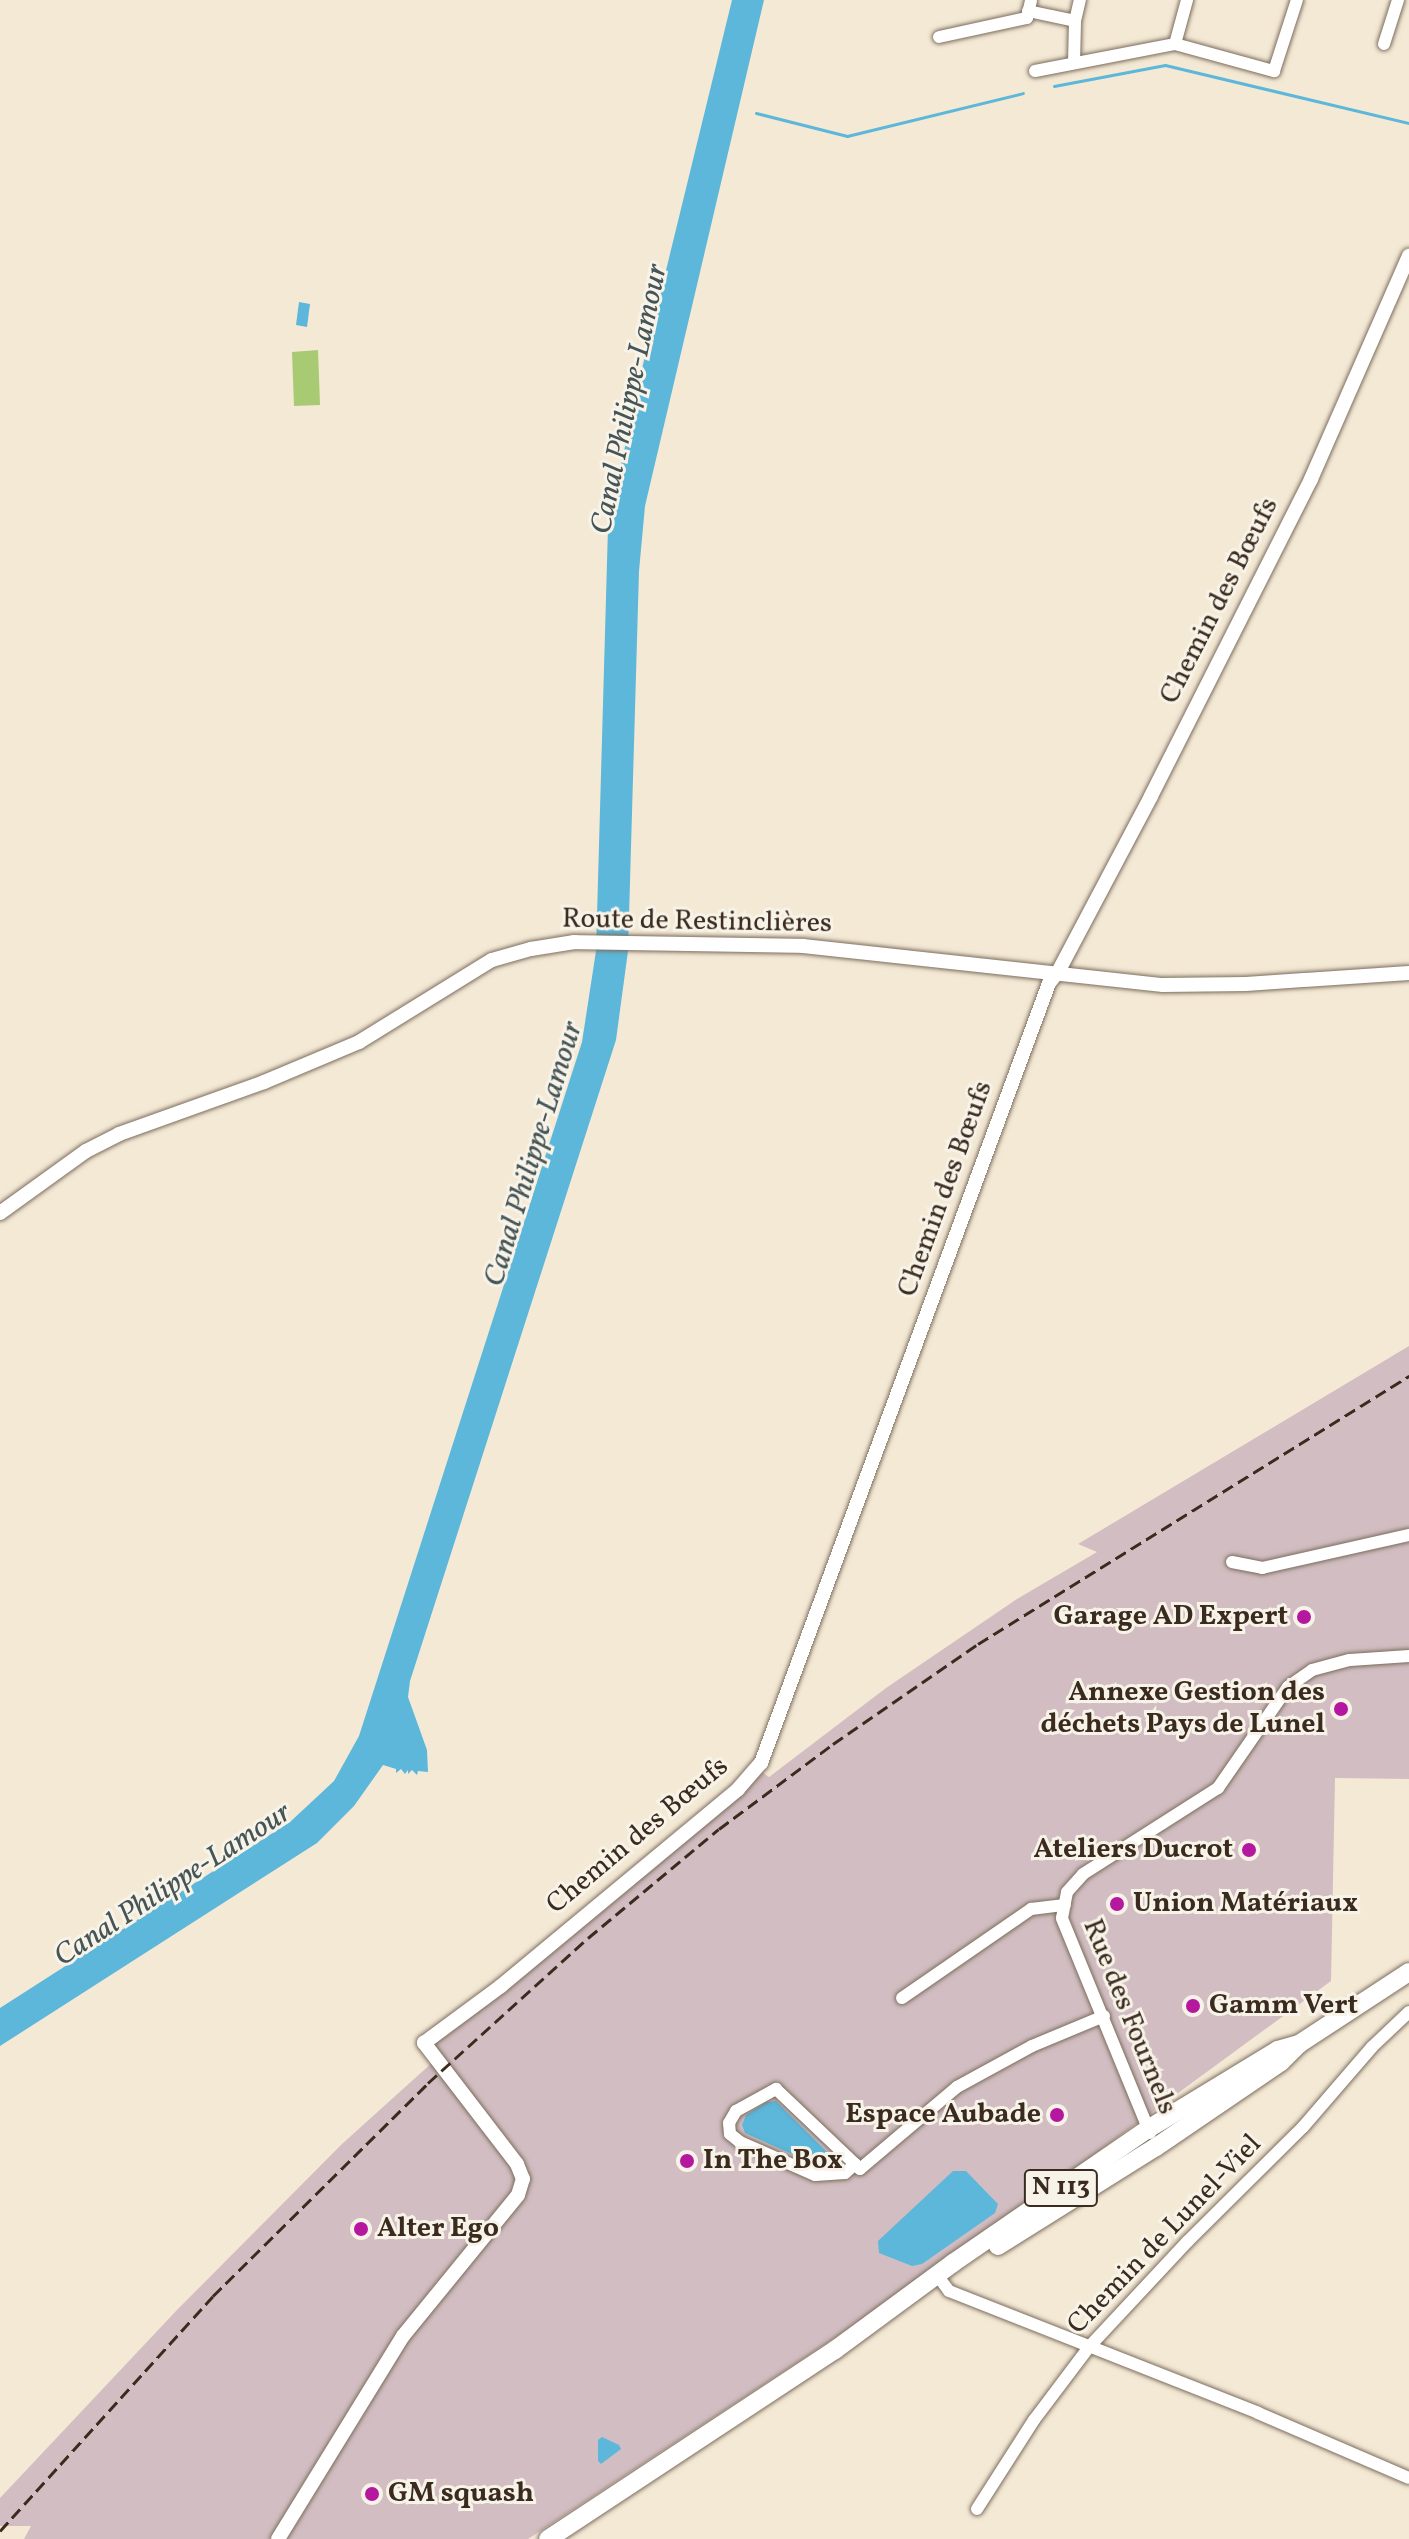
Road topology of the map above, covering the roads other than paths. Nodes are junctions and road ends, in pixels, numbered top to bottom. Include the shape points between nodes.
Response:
1 (1080, 0) edge
2 (1187, 0) edge
3 (1297, 0) edge
4 (1399, 0) edge
5 (1409, 4) edge
6 (1030, 5) edge
7 (1075, 21) junction
8 (939, 37) dead end
9 (1175, 44) junction
10 (1384, 44) dead end
11 (1074, 63) junction
12 (1035, 71) dead end
13 (1409, 256) edge
14 (1058, 972) junction
15 (1409, 973) edge
16 (0, 1213) edge
17 (1409, 1535) edge
18 (1232, 1562) dead end
19 (1409, 1656) edge
20 (1065, 1905) junction
21 (1409, 1972) edge
22 (902, 1998) dead end
23 (1409, 2012) edge
24 (1104, 2016) junction
25 (1152, 2138) junction
26 (855, 2164) junction
27 (943, 2283) junction
28 (1089, 2347) junction
29 (835, 2350) junction
30 (1409, 2478) edge
31 (977, 2509) dead end
32 (278, 2539) edge
33 (548, 2539) edge

1 - 7 street
2 - 9 street
3 - 9 street via 1274,71
4 - 5 street
4 - 10 street
6 - 7 street
6 - 8 street via 1027,18
7 - 11 street
9 - 11 street
11 - 12 street
13 - 14 street, Chemin des Bœufs via 1311,479
14 - 15 street, Route de Restinclières via 1163,985
14 - 16 street, Route de Restinclières via 803,946 635,942 531,949 492,960 359,1042 119,1134 86,1151
14 - 32 street, Chemin des Bœufs via 1049,983 761,1763 738,1789 501,1986 424,2043 523,2179 518,2195 403,2336
17 - 18 street via 1262,1568
19 - 20 street, Rue des Fournels via 1350,1660 1312,1670 1288,1687 1218,1788 1083,1874 1067,1892
20 - 22 street, Rue des Fournels via 1031,1909
20 - 24 street, Rue des Fournels via 1062,1918
21 - 25 main road, N 113 via 1299,2044 1281,2062
23 - 28 street, Chemin de Lunel-Viel
24 - 25 street, Rue des Fournels
24 - 26 street via 1032,2046 957,2087 860,2169
25 - 27 main road, N 113
25 - 29 main road, N 113 via 953,2263
26 - 26 street via 776,2089 736,2111 729,2123 730,2134 740,2142 815,2175 845,2173
27 - 28 street via 949,2291
27 - 29 main road, N 113 via 859,2341
28 - 30 street
28 - 31 street, Chemin de Lunel-Viel
29 - 33 main road, N 113

